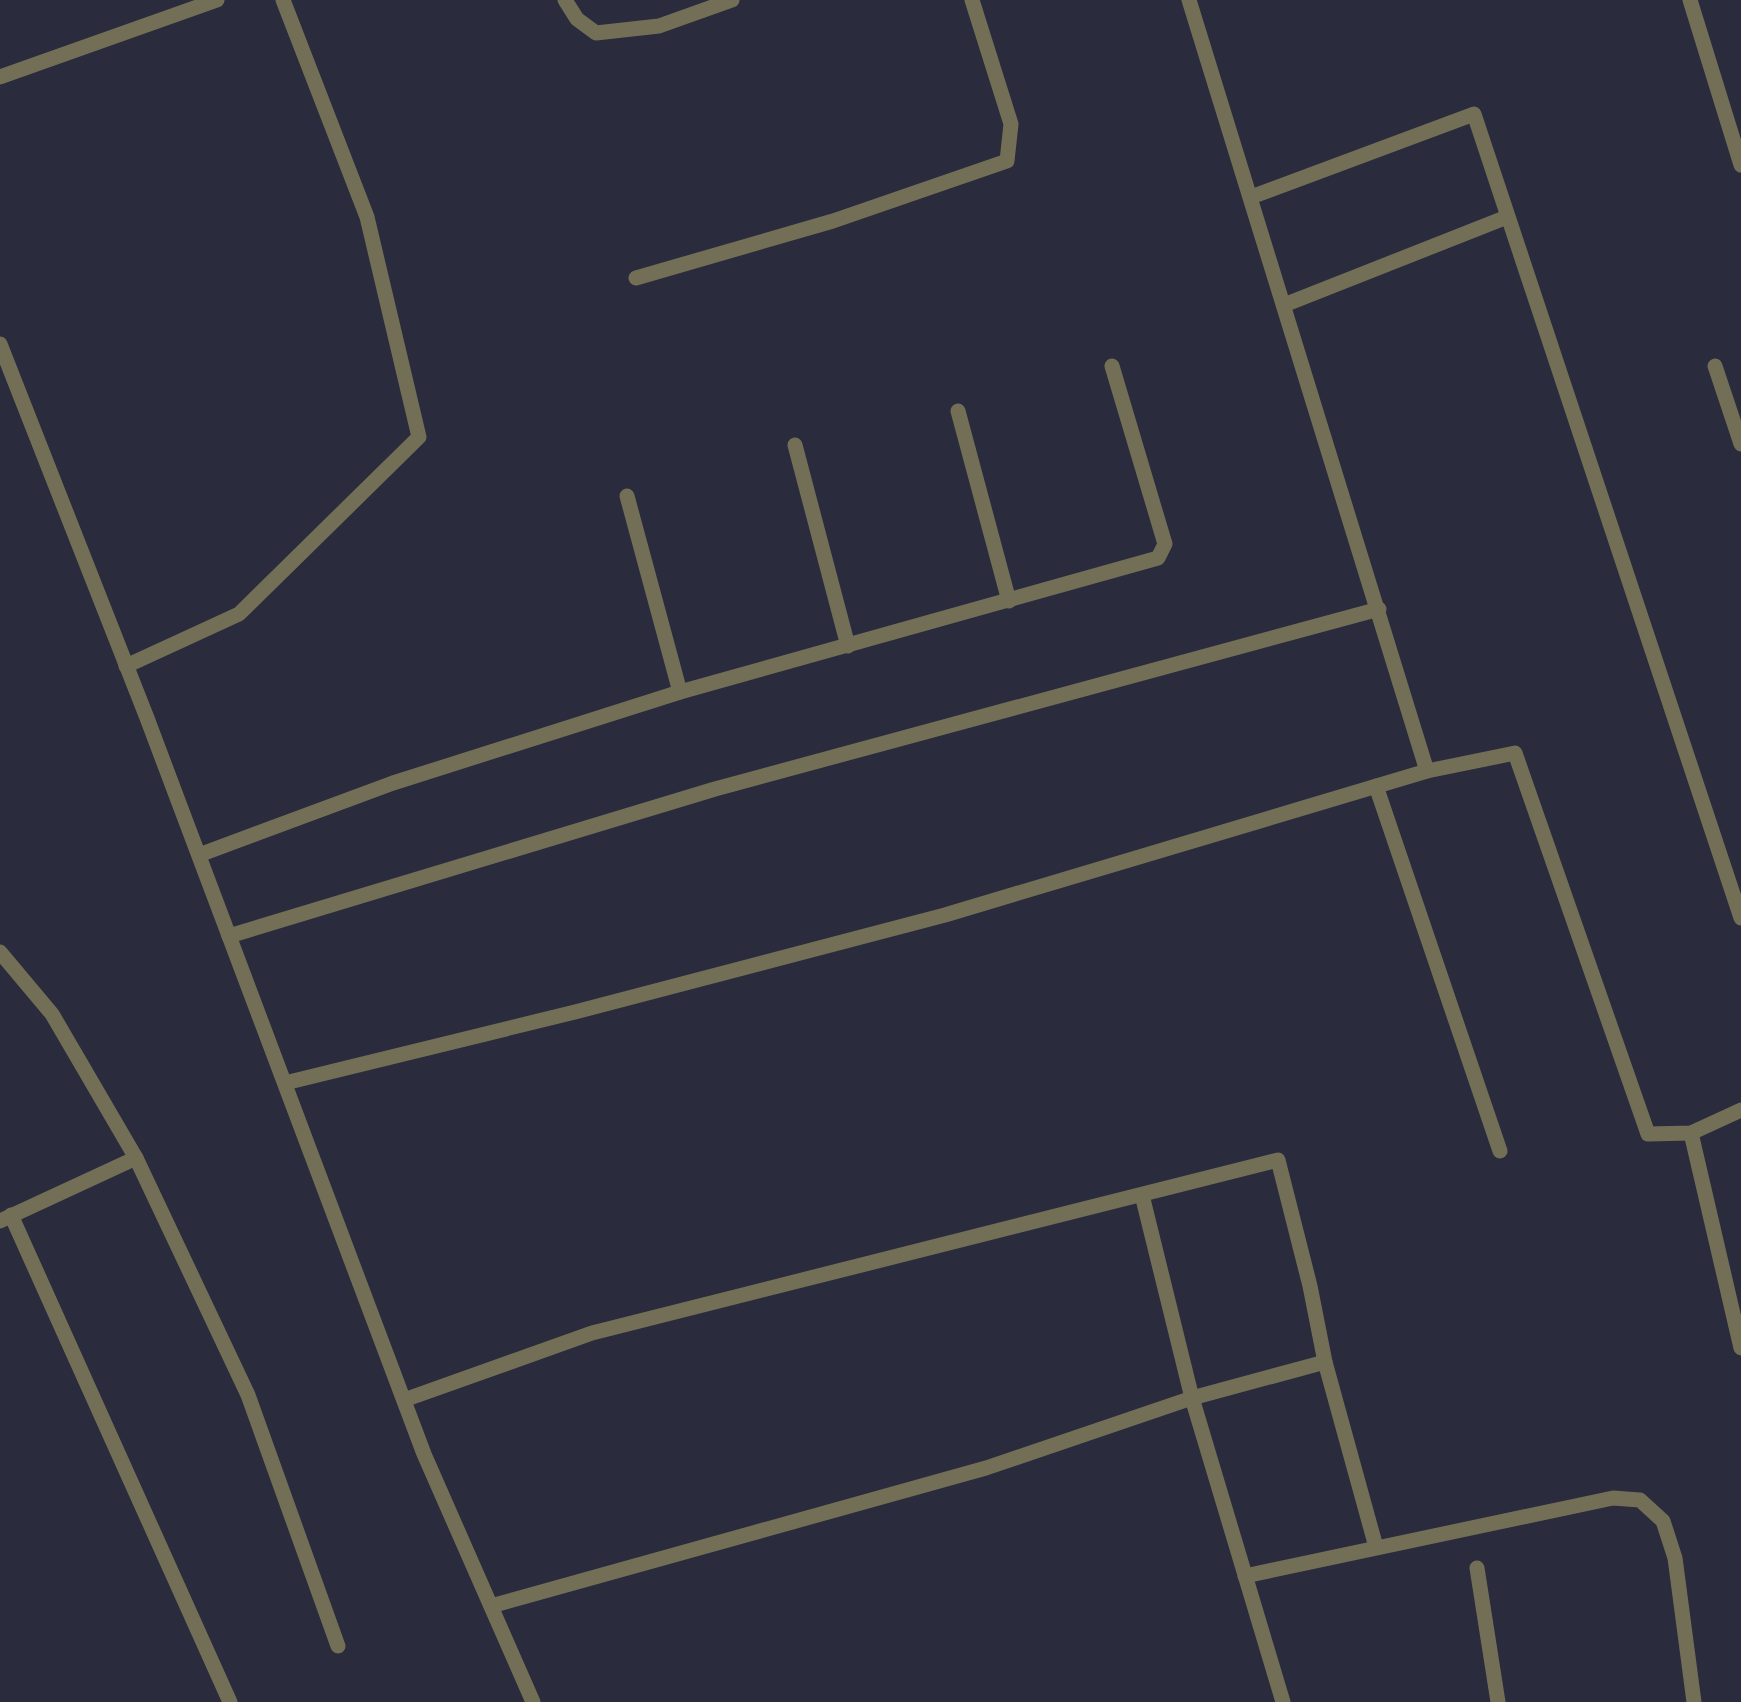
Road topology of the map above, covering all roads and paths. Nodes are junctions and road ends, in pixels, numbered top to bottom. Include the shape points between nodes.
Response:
1 (218, 0) edge
2 (283, 0) edge
3 (565, 0) edge
4 (732, 0) edge
5 (972, 0) edge
6 (1190, 0) edge
7 (1690, 0) edge
8 (0, 77) edge
9 (1741, 165) edge
10 (1251, 197) junction
11 (1507, 217) junction
12 (636, 278) dead end
13 (1284, 305) junction
14 (0, 344) edge
15 (1112, 366) dead end
16 (1715, 366) dead end
17 (958, 411) dead end
18 (1741, 444) edge
19 (795, 445) dead end
20 (627, 496) dead end
21 (1009, 601) junction
22 (1379, 609) junction
23 (848, 645) junction
24 (126, 666) junction
25 (680, 692) junction
26 (1427, 771) junction
27 (1376, 786) junction
28 (199, 855) junction
29 (1741, 918) edge
30 (229, 936) junction
31 (0, 952) edge
32 (285, 1083) junction
33 (1741, 1110) edge
34 (1691, 1133) junction
35 (1500, 1151) dead end
36 (136, 1158) junction
37 (1142, 1195) junction
38 (6, 1218) edge
39 (1741, 1348) edge
40 (1325, 1362) junction
41 (1192, 1398) junction
42 (404, 1400) junction
43 (1376, 1547) junction
44 (1476, 1568) dead end
45 (1245, 1576) junction
46 (491, 1606) junction
47 (338, 1646) dead end
48 (230, 1702) edge
49 (533, 1702) edge
50 (1283, 1702) edge
51 (1498, 1702) edge
52 (1694, 1702) edge

1 - 8 street
2 - 24 street via 367,217 419,437 239,614
3 - 4 street via 577,19 596,33 659,26
5 - 12 street via 1011,124 1007,161 833,221
6 - 10 street
7 - 9 street
10 - 11 street via 1474,114
10 - 13 street
11 - 13 street
11 - 29 street
13 - 22 street
14 - 24 street
15 - 21 street via 1165,544 1163,552 1148,562
16 - 18 street
17 - 21 street
19 - 23 street
20 - 25 street
21 - 23 street
22 - 26 street
22 - 30 street via 715,789
23 - 25 street
24 - 28 street
25 - 28 street via 393,783
26 - 27 street
26 - 34 street via 1515,753 1648,1134
27 - 32 street via 945,915
27 - 35 street
28 - 30 street
30 - 32 street
31 - 36 street via 52,1014
32 - 42 street
33 - 34 street
34 - 39 street
36 - 38 street
36 - 47 street via 248,1395
37 - 40 street via 1278,1160
37 - 41 street
37 - 42 street via 592,1333
38 - 48 street
40 - 41 street
40 - 43 street
41 - 45 street
41 - 46 street via 986,1468
42 - 46 street
43 - 45 street
43 - 52 street via 1613,1498 1640,1500 1663,1521 1675,1558
44 - 51 street
45 - 50 street
46 - 49 street

